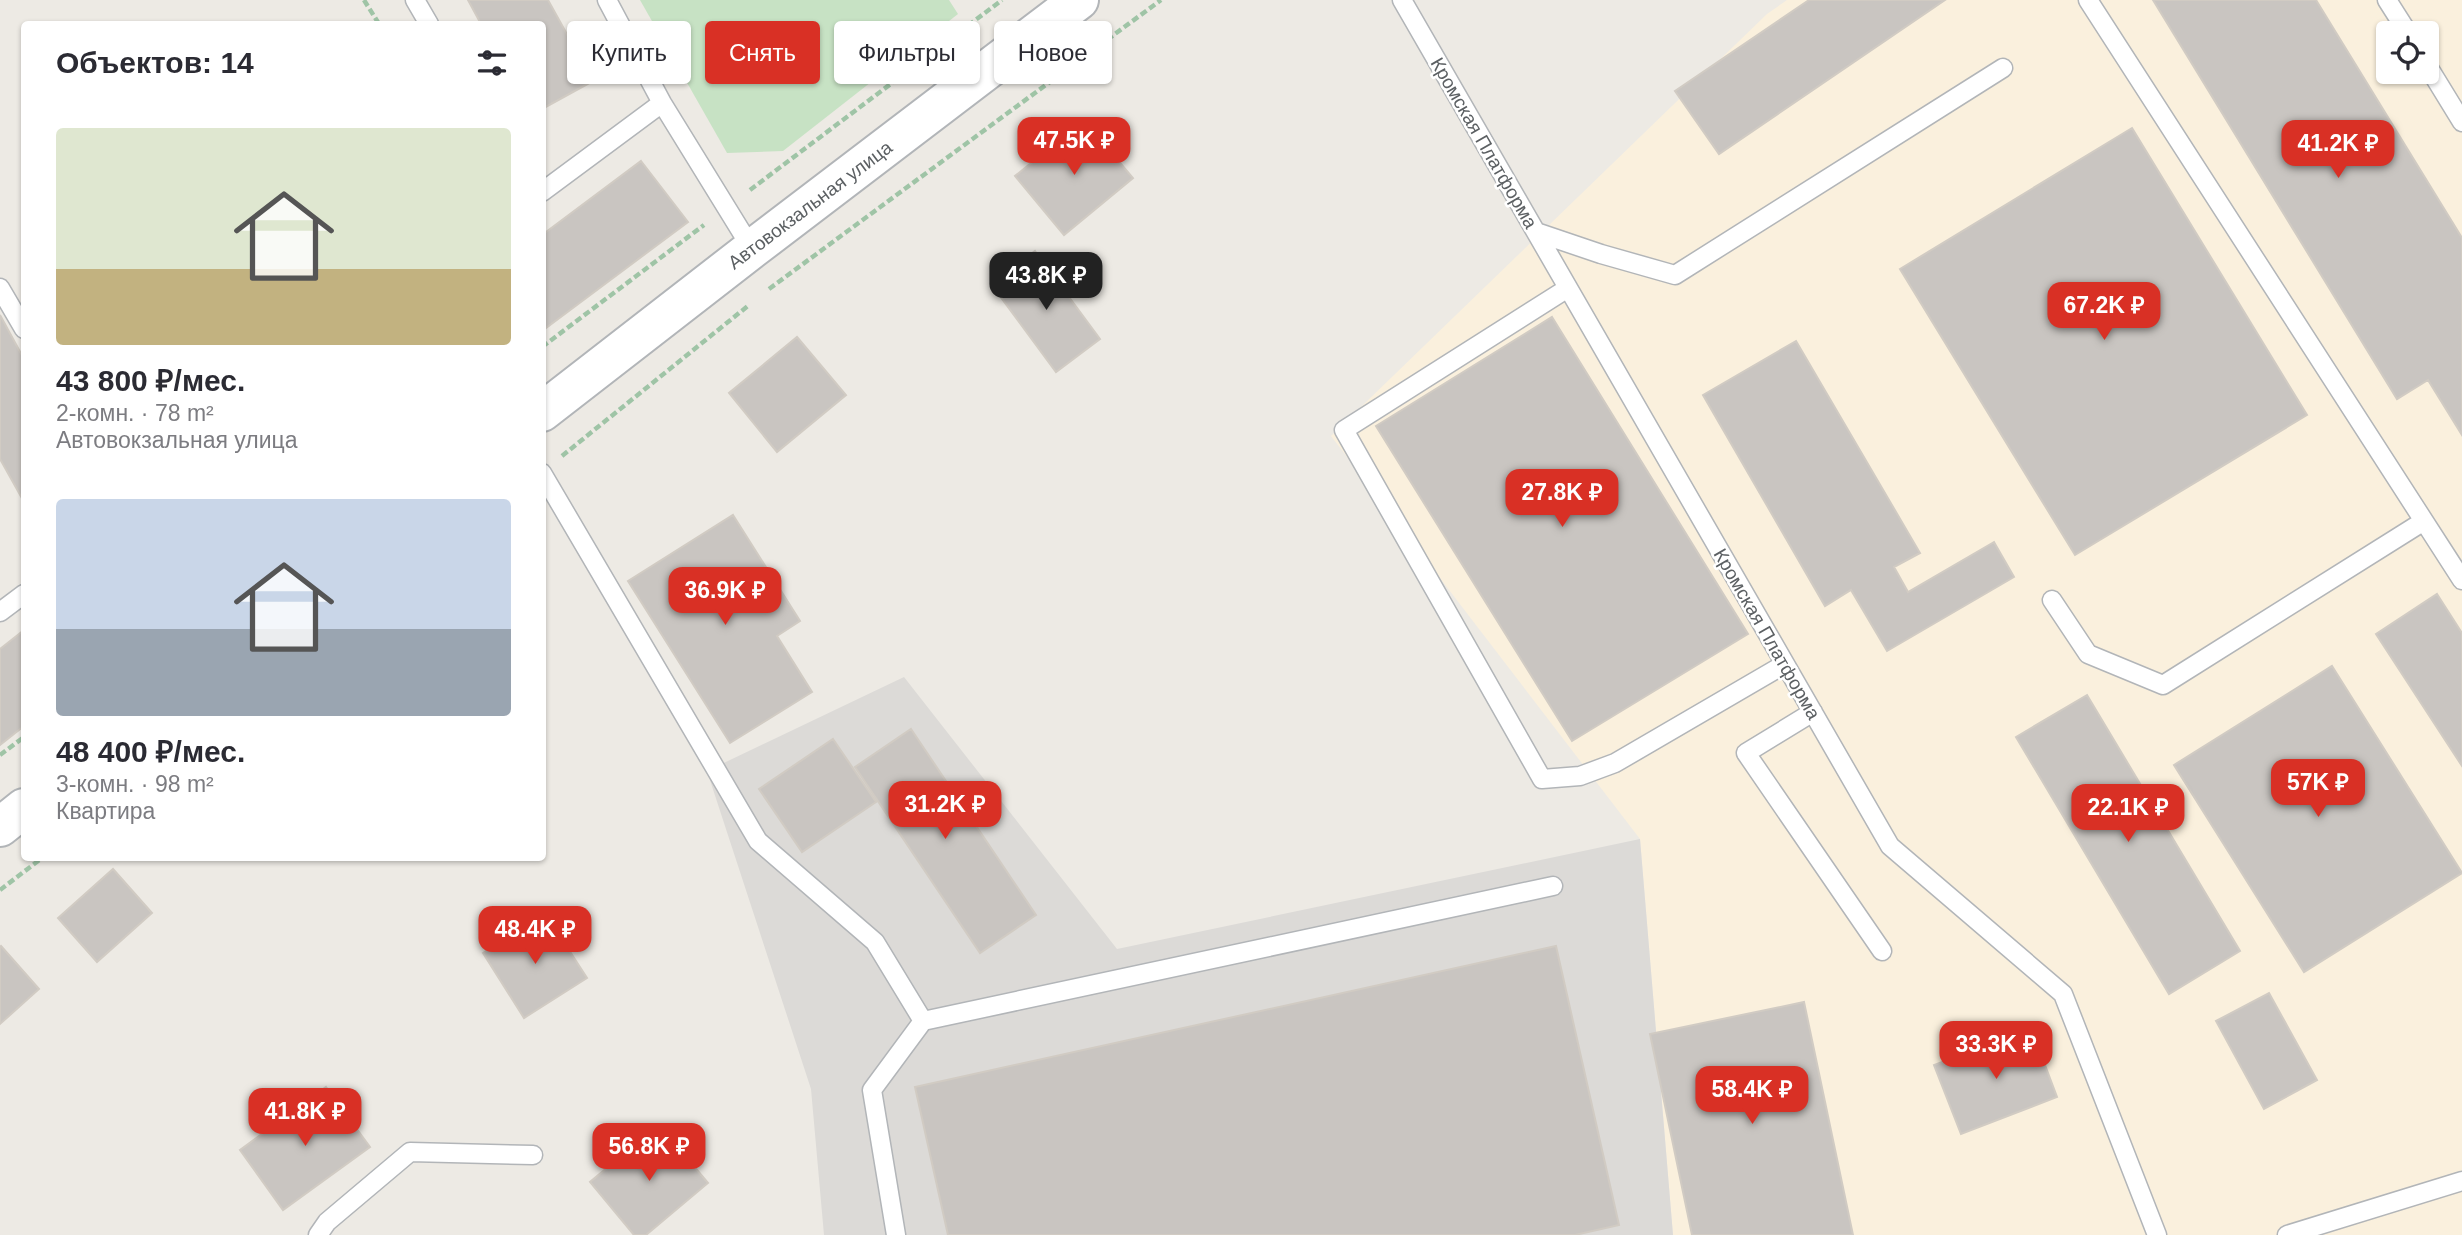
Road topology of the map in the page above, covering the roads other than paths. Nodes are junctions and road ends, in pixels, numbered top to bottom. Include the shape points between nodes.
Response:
1 (415, 0) edge
2 (607, 0) edge
3 (1079, 0) edge
4 (1402, 0) edge
5 (2088, 0) edge
6 (2388, 0) edge
7 (427, 21) edge
8 (2401, 21) edge
9 (2003, 68) dead end
10 (2439, 84) edge
11 (662, 103) junction
12 (2462, 122) edge
13 (546, 189) edge
14 (1536, 232) junction
15 (752, 249) junction
16 (0, 288) edge
17 (1568, 288) junction
18 (21, 324) edge
19 (546, 409) edge
20 (548, 468) edge
21 (2424, 521) junction
22 (2462, 580) edge
23 (21, 596) edge
24 (2052, 600) dead end
25 (0, 612) edge
26 (1785, 664) junction
27 (1813, 712) junction
28 (21, 810) edge
29 (0, 827) edge
30 (1553, 886) dead end
31 (1882, 951) dead end
32 (923, 1021) junction
33 (533, 1155) dead end
34 (2462, 1181) edge
35 (318, 1235) edge
36 (896, 1235) edge
37 (2157, 1235) edge
38 (2287, 1235) edge

1 - 7 lane
2 - 11 lane
3 - 15 street, Автовокзальная улица
4 - 14 lane, Кромская Платформа
5 - 21 lane
6 - 8 lane
9 - 14 lane via 1675,275
10 - 12 lane
11 - 13 lane
11 - 15 lane
14 - 17 lane, Кромская Платформа
15 - 19 street, Автовокзальная улица
16 - 18 lane
17 - 26 lane, Кромская Платформа
17 - 26 lane via 1344,430 1542,779 1580,776 1615,763
20 - 32 lane via 758,841 875,942
21 - 22 lane
21 - 24 lane via 2163,685 2088,654
23 - 25 lane
26 - 27 lane, Кромская Платформа
27 - 31 lane via 1746,753
27 - 37 lane, Кромская Платформа via 1890,846 2063,994
28 - 29 street
30 - 32 lane
32 - 36 lane via 872,1090
33 - 35 lane via 410,1152 327,1222
34 - 38 lane

